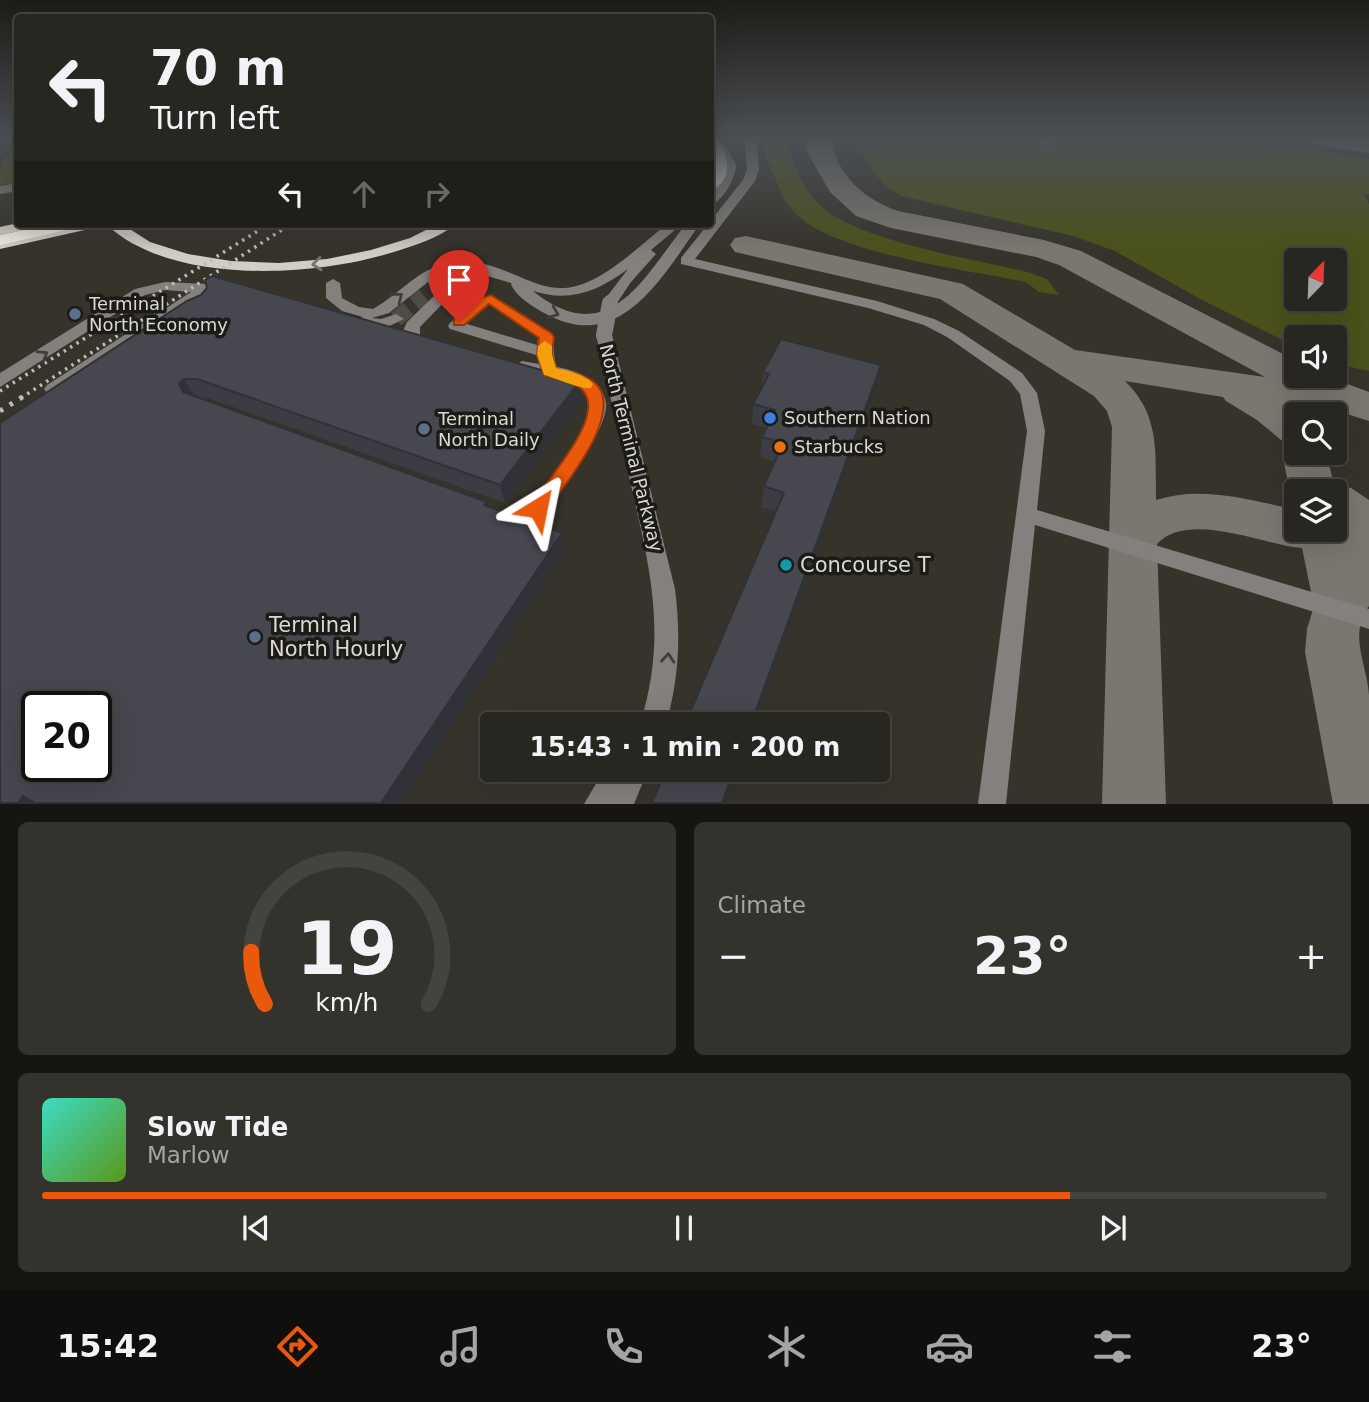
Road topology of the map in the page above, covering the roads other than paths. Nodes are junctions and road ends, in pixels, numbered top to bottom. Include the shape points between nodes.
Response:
1 (727, 177) edge
2 (750, 177) edge
3 (714, 197) edge
4 (714, 225) edge
5 (57, 228) edge
6 (79, 228) edge
7 (119, 228) edge
8 (426, 228) edge
9 (441, 228) edge
10 (671, 228) edge
11 (672, 228) edge
12 (690, 228) edge
13 (712, 228) edge
14 (0, 242) edge
15 (384, 251) junction
16 (499, 274) junction
17 (432, 276) junction
18 (333, 283) dead end
19 (209, 286) junction
20 (248, 290) edge
21 (424, 296) tunnel mouth
22 (206, 304) edge
23 (321, 310) edge
24 (396, 320) tunnel mouth
25 (439, 346) edge
26 (546, 359) junction
27 (510, 364) edge
28 (0, 381) edge
29 (34, 401) edge
30 (54, 402) edge
31 (490, 509) edge
32 (1028, 514) junction
33 (1369, 619) edge
34 (656, 712) edge
35 (612, 782) edge
36 (630, 782) edge
37 (598, 803) edge
38 (620, 803) edge
39 (992, 803) edge

1 - 3 street
2 - 4 street
5 - 14 highway
6 - 14 main road
15 -> 7 main road via 302,266 234,265 169,253
8 - 15 main road
9 - 15 main road
10 - 16 street via 600,281 579,291 547,292
34 -> 11 street, North Terminal Parkway, bridge via 663,695 670,639 662,578 604,335 610,303 625,279
16 -> 12 street via 552,314 576,319 602,317 634,300
13 - 32 street via 686,261 904,313 953,334 1016,377 1028,393 1036,431
16 - 17 street via 454,265
18 -> 17 street via 333,298 341,305 376,313
17 - 21 street
17 - 25 street via 443,296 410,333 414,339
19 - 20 street
28 -> 19 street via 140,292 165,286
19 - 29 street
22 - 30 street
23 - 24 street via 375,325
26 - 26 street via 546,337 491,299 481,302 456,326
26 - 27 street
26 - 31 street via 593,391 596,418 528,523
32 - 33 street
32 - 39 street
35 - 37 street
36 - 38 street

